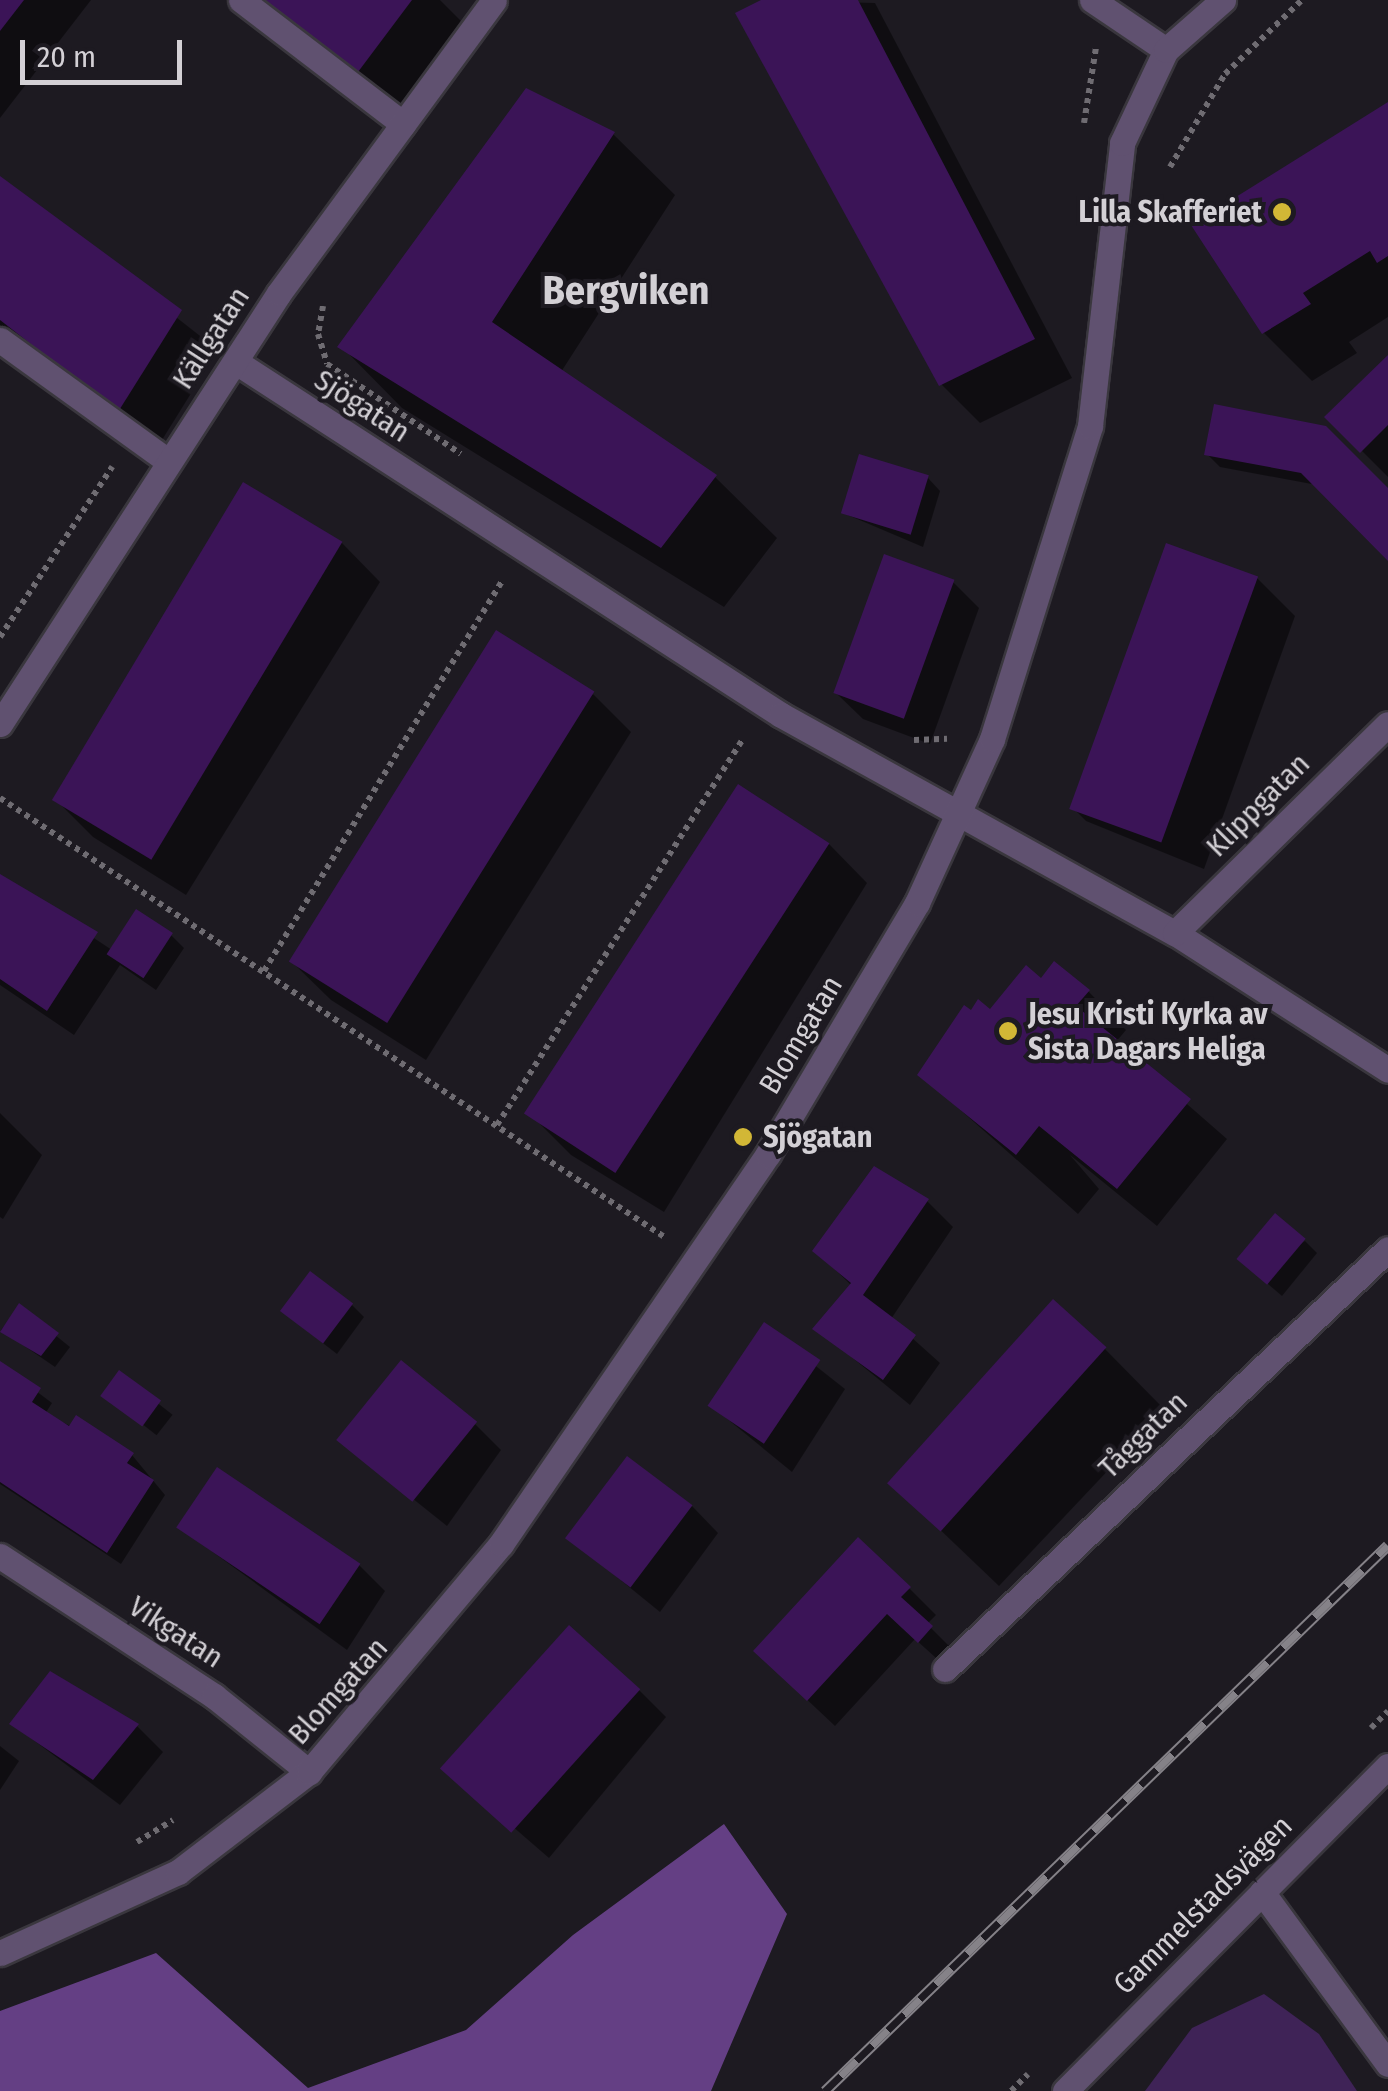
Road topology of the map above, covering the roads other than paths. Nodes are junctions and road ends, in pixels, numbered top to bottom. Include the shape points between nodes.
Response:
1 (241, 0) edge
2 (494, 0) edge
3 (1092, 0) edge
4 (1222, 0) edge
5 (1166, 50) junction
6 (403, 124) junction
7 (0, 340) edge
8 (236, 362) junction
9 (168, 461) junction
10 (0, 724) edge
11 (1388, 724) edge
12 (960, 816) junction
13 (1175, 932) junction
14 (1388, 1070) edge
15 (1388, 1249) edge
16 (0, 1556) edge
17 (945, 1670) dead end
18 (1388, 1766) edge
19 (309, 1772) junction
20 (1262, 1892) junction
21 (0, 1953) edge
22 (1388, 2064) edge
23 (1065, 2091) edge

1 - 6 street
2 - 6 street, Källgatan
3 - 5 street
4 - 5 street
5 - 12 street, Blomgatan via 1122,143 1104,348 1068,515
6 - 8 street, Källgatan
7 - 9 street
8 - 9 street, Källgatan
8 - 12 street, Sjögatan via 766,705
9 - 10 street, Källgatan
11 - 13 street, Klippgatan
12 - 13 street, Sjögatan
12 - 19 street, Blomgatan via 918,903 660,1319 468,1586
13 - 14 street
15 - 17 street, Tåggatan
16 - 19 street, Vikgatan via 214,1696
18 - 20 street, Gammelstadsvägen
19 - 21 street, Blomgatan via 178,1872
20 - 22 street
20 - 23 street, Gammelstadsvägen

